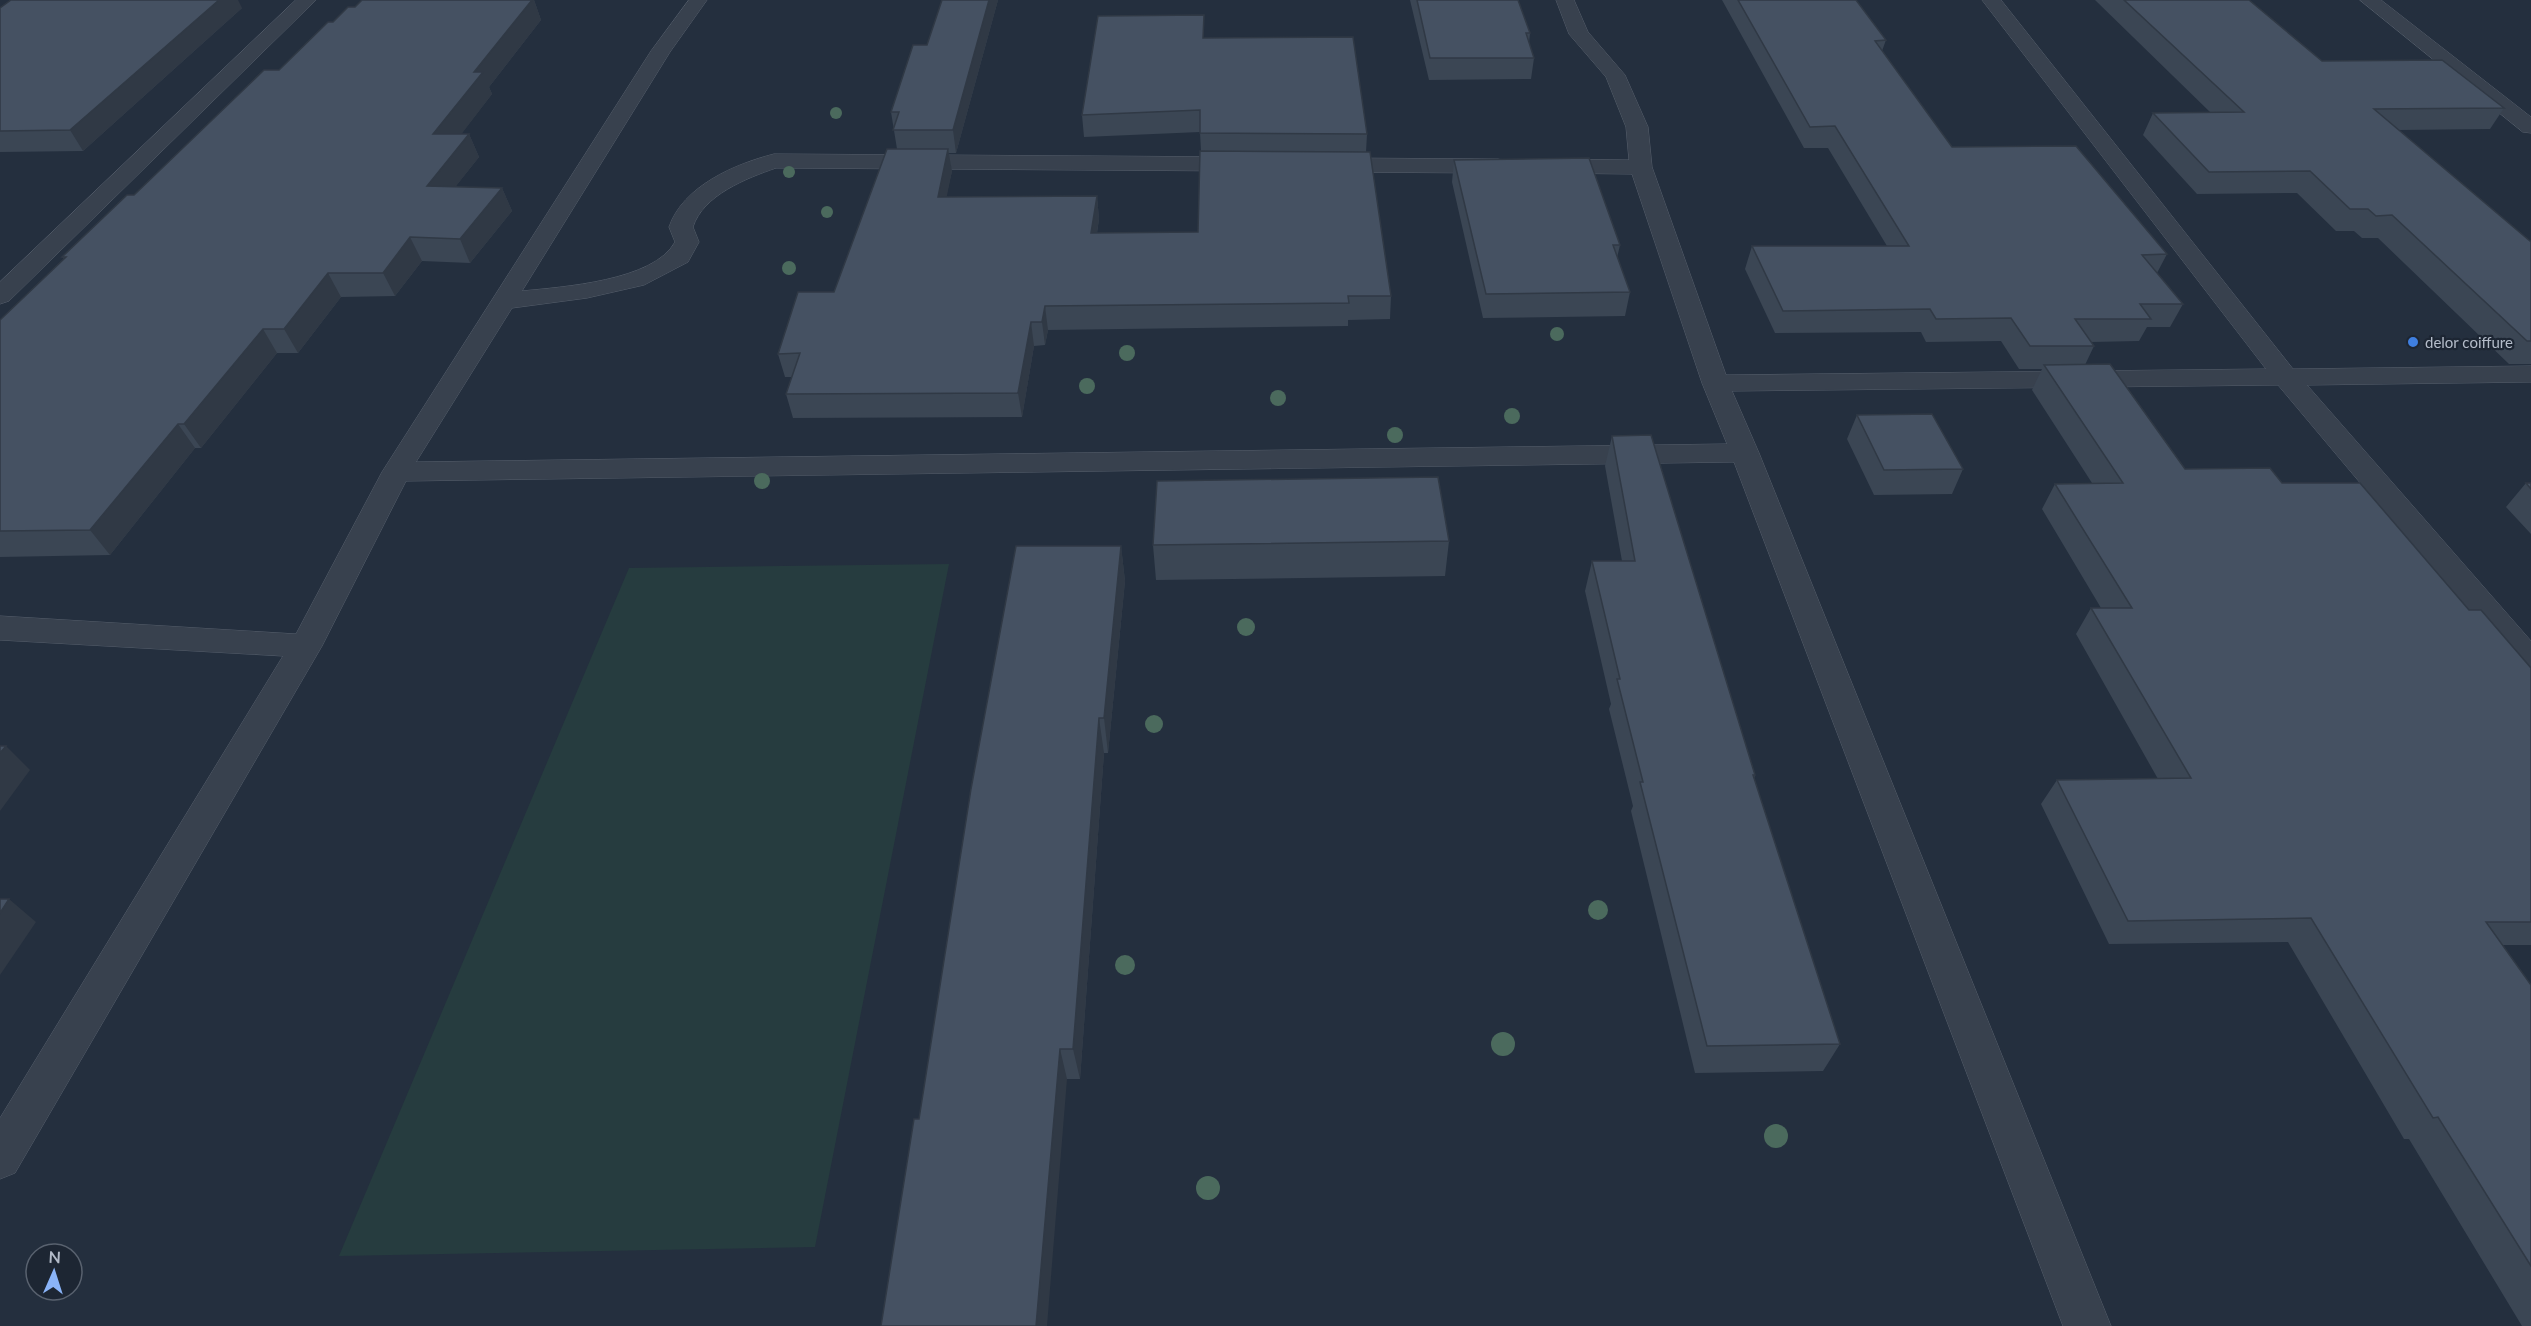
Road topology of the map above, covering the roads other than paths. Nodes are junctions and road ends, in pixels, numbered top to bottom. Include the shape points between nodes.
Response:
1 (307, 0) edge
2 (698, 0) edge
3 (1565, 0) edge
4 (1991, 0) edge
5 (2368, 0) edge
6 (2531, 127) edge
7 (1261, 164) edge
8 (1309, 165) edge
9 (1641, 167) junction
10 (0, 296) edge
11 (505, 302) junction
12 (2531, 374) edge
13 (2286, 377) junction
14 (1715, 383) junction
15 (1745, 453) junction
16 (396, 472) junction
17 (0, 628) edge
18 (306, 645) junction
19 (2531, 663) edge
20 (0, 1158) edge
21 (2087, 1326) edge

1 - 10 street
2 - 11 street via 661,51
3 - 9 street via 1579,34 1615,75 1637,127
4 - 13 street
5 - 6 street
7 - 11 street via 774,161 729,177 686,212 681,227 687,243 679,257 644,276 587,291
8 - 9 street
9 - 14 street
11 - 16 street
12 - 13 street
13 - 14 street
13 - 19 street
14 - 15 street
15 - 16 street
15 - 21 street
16 - 18 street
17 - 18 street
18 - 20 street

